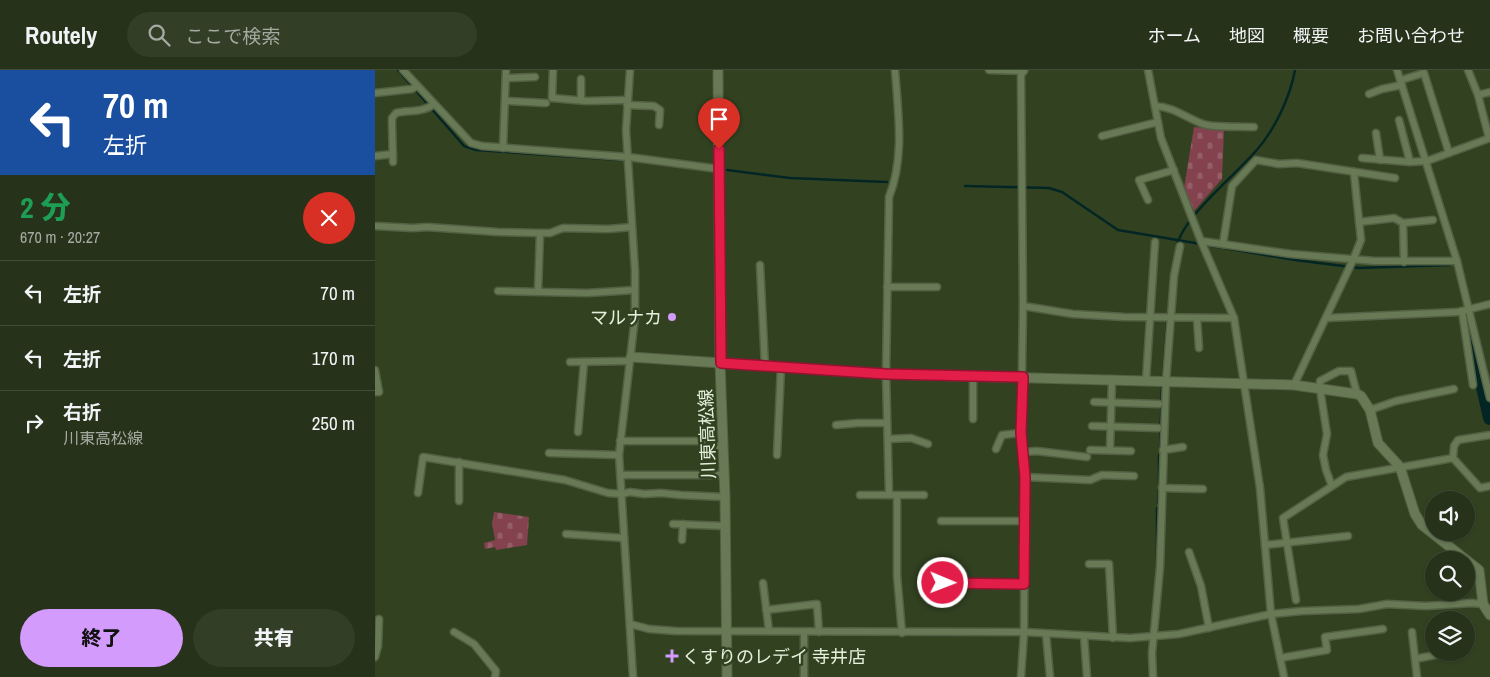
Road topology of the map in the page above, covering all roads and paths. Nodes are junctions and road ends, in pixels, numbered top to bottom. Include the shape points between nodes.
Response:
1 (403, 70) edge
2 (506, 70) edge
3 (553, 70) edge
4 (629, 70) edge
5 (718, 70) edge
6 (895, 70) edge
7 (989, 70) edge
8 (1024, 70) edge
9 (1148, 70) edge
10 (1397, 70) edge
11 (1467, 70) edge
12 (535, 77) dead end
13 (506, 78) junction
14 (581, 78) dead end
15 (1402, 82) junction
16 (415, 87) junction
17 (1490, 92) edge
18 (375, 93) edge
19 (1369, 94) dead end
20 (1477, 96) junction
21 (581, 100) junction
22 (506, 101) junction
23 (628, 102) junction
24 (547, 103) dead end
25 (432, 106) junction
26 (1155, 106) junction
27 (1399, 120) dead end
28 (1158, 122) junction
29 (659, 125) dead end
30 (1255, 127) dead end
31 (1376, 133) dead end
32 (1102, 136) dead end
33 (1490, 138) edge
34 (503, 148) junction
35 (1449, 153) junction
36 (393, 154) junction
37 (375, 156) edge
38 (628, 156) junction
39 (1362, 158) dead end
40 (1380, 160) junction
41 (1427, 161) junction
42 (393, 162) dead end
43 (1410, 162) junction
44 (719, 169) junction
45 (1173, 170) junction
46 (1353, 173) junction
47 (1395, 178) dead end
48 (1148, 200) dead end
49 (1433, 220) dead end
50 (1359, 222) junction
51 (1403, 223) junction
52 (375, 226) edge
53 (632, 227) junction
54 (540, 233) junction
55 (1201, 240) junction
56 (1155, 242) dead end
57 (1223, 244) junction
58 (1180, 246) dead end
59 (1353, 260) junction
60 (1457, 261) junction
61 (1405, 262) junction
62 (760, 265) dead end
63 (887, 287) junction
64 (937, 287) dead end
65 (635, 290) junction
66 (498, 291) dead end
67 (538, 291) junction
68 (1490, 304) edge
69 (1023, 306) junction
70 (1465, 310) junction
71 (1149, 318) junction
72 (1197, 318) junction
73 (1234, 318) junction
74 (1326, 318) junction
75 (1170, 319) junction
76 (1199, 348) dead end
77 (630, 359) junction
78 (570, 362) dead end
79 (585, 362) junction
80 (721, 363) junction
81 (765, 366) junction
82 (781, 367) junction
83 (375, 370) edge
84 (886, 374) junction
85 (973, 376) junction
86 (1023, 377) junction
87 (1112, 380) junction
88 (1146, 380) junction
89 (1166, 381) junction
90 (1245, 384) junction
91 (1294, 385) junction
92 (1473, 386) dead end
93 (1320, 389) junction
94 (1454, 389) dead end
95 (375, 392) edge
96 (1357, 394) junction
97 (1490, 398) edge
98 (1094, 402) dead end
99 (1111, 402) junction
100 (1159, 404) dead end
101 (1370, 410) junction
102 (973, 418) dead end
103 (887, 423) junction
104 (836, 425) dead end
105 (1092, 426) dead end
106 (1111, 427) junction
107 (1158, 428) dead end
108 (578, 432) dead end
109 (1021, 433) junction
110 (1490, 435) edge
111 (888, 439) junction
112 (620, 441) junction
113 (928, 444) dead end
114 (723, 447) junction
115 (996, 448) dead end
116 (1183, 448) dead end
117 (1110, 450) junction
118 (1163, 450) junction
119 (1131, 451) dead end
120 (1023, 452) junction
121 (549, 453) dead end
122 (619, 455) junction
123 (777, 455) dead end
124 (1453, 458) junction
125 (459, 462) junction
126 (1400, 467) junction
127 (621, 475) junction
128 (724, 475) junction
129 (1134, 476) dead end
130 (1025, 477) junction
131 (1332, 486) junction
132 (1490, 486) edge
133 (1161, 488) junction
134 (1203, 490) dead end
135 (418, 492) dead end
136 (622, 494) junction
137 (860, 495) dead end
138 (924, 495) dead end
139 (893, 496) junction
140 (725, 497) junction
141 (459, 502) dead end
142 (941, 521) dead end
143 (1025, 521) junction
144 (673, 524) dead end
145 (683, 524) junction
146 (725, 526) junction
147 (566, 534) dead end
148 (1348, 536) dead end
149 (624, 538) junction
150 (682, 540) dead end
151 (1287, 544) junction
152 (1265, 546) junction
153 (1189, 552) dead end
154 (1089, 564) dead end
155 (763, 583) dead end
156 (943, 583) dead end
157 (1024, 584) junction
158 (1296, 600) dead end
159 (1483, 604) junction
160 (766, 610) junction
161 (1271, 614) junction
162 (1490, 615) edge
163 (379, 620) dead end
164 (630, 624) junction
165 (1209, 628) junction
166 (1383, 629) dead end
167 (726, 631) junction
168 (769, 631) junction
169 (455, 632) dead end
170 (804, 632) junction
171 (819, 632) junction
172 (1024, 632) junction
173 (1412, 632) dead end
174 (903, 633) junction
175 (1046, 634) junction
176 (1084, 636) junction
177 (1154, 637) junction
178 (1113, 638) junction
179 (375, 657) edge
180 (1425, 657) edge
181 (1280, 658) junction
182 (1415, 659) junction
183 (495, 677) edge
184 (633, 677) edge
185 (727, 677) edge
186 (804, 677) edge
187 (1021, 677) edge
188 (1050, 677) edge
189 (1087, 677) edge
190 (1153, 677) edge
191 (1284, 677) edge
192 (1417, 677) edge

1 - 16 street
2 - 13 street
3 - 21 street via 552,98
4 - 23 street
5 - 44 street, 川東高松線
6 - 63 street via 899,146 889,198
7 - 8 street
8 - 69 street via 1021,76
9 - 26 street
10 - 15 street
11 - 20 street
12 - 13 street
13 - 22 street
14 - 21 street
15 - 19 street
15 - 35 street via 1424,73
15 - 41 street
16 - 18 street
16 - 25 street
17 - 20 street
20 - 33 street
21 - 23 street
22 - 24 street
22 - 34 street
23 - 29 street via 660,110
23 - 38 street
25 - 34 street via 471,143
25 - 36 street via 425,111 395,113 392,123
26 - 28 street
26 - 30 street via 1175,110 1205,125
27 - 43 street
28 - 32 street
28 - 45 street
31 - 40 street
33 - 35 street
34 - 38 street
35 - 41 street
36 - 37 street
36 - 42 street
38 - 44 street
38 - 53 street
39 - 40 street
40 - 43 street
41 - 43 street
41 - 60 street
44 - 80 street, 川東高松線
45 - 48 street via 1139,180
45 - 55 street
46 - 47 street
46 - 50 street
46 - 57 street via 1256,160 1232,186
49 - 51 street
50 - 51 street via 1394,218
50 - 59 street via 1361,240
51 - 61 street
52 - 54 street
53 - 54 street via 563,228
53 - 65 street
54 - 67 street
55 - 57 street
55 - 73 street
56 - 71 street
57 - 59 street
58 - 75 street
59 - 61 street
59 - 74 street
60 - 61 street
60 - 70 street
62 - 81 street
63 - 64 street
63 - 84 street
65 - 67 street via 587,293
65 - 77 street
66 - 67 street
68 - 70 street
69 - 71 street via 1073,314
69 - 86 street
70 - 74 street
70 - 92 street
70 - 97 street
71 - 75 street
71 - 88 street
72 - 73 street
72 - 75 street
72 - 76 street
73 - 90 street
74 - 91 street
75 - 89 street
77 - 79 street
77 - 80 street
77 - 112 street
78 - 79 street
79 - 108 street
80 - 81 street
80 - 114 street, 川東高松線
81 - 82 street
82 - 84 street
82 - 123 street
83 - 95 street via 379,392
84 - 85 street
84 - 103 street
85 - 86 street
85 - 102 street
86 - 87 street
86 - 109 street
87 - 88 street
87 - 99 street
88 - 89 street
89 - 90 street
89 - 118 street
90 - 91 street
90 - 152 street
91 - 93 street
93 - 96 street
93 - 96 street via 1320,382 1339,371 1351,371
93 - 131 street via 1327,434 1323,455
94 - 101 street
96 - 101 street
98 - 99 street
99 - 100 street
99 - 106 street
101 - 126 street via 1378,443
103 - 104 street
103 - 111 street
105 - 106 street
106 - 107 street
106 - 117 street
109 - 115 street via 1002,435
109 - 120 street
110 - 124 street via 1458,440
111 - 113 street via 911,438
111 - 139 street
112 - 114 street via 700,441
112 - 122 street
114 - 128 street, 川東高松線
116 - 118 street
117 - 119 street
117 - 120 street via 1089,453
118 - 133 street
120 - 130 street
121 - 122 street
122 - 127 street
124 - 126 street
124 - 132 street via 1480,488
125 - 135 street via 423,456
125 - 136 street via 565,480
125 - 141 street
126 - 131 street via 1346,477
126 - 159 street via 1415,514 1422,525 1479,570
127 - 128 street
127 - 136 street
128 - 140 street, 川東高松線
129 - 130 street via 1102,475 1090,480
130 - 143 street
131 - 151 street via 1283,518
133 - 134 street
133 - 177 street via 1160,566
136 - 140 street
136 - 149 street
137 - 139 street
138 - 139 street
139 - 174 street
140 - 146 street, 川東高松線
142 - 143 street
143 - 157 street
144 - 145 street
145 - 146 street
145 - 150 street
146 - 167 street, 川東高松線
147 - 149 street
148 - 151 street
149 - 164 street
151 - 152 street
151 - 158 street
152 - 161 street
153 - 165 street via 1201,586
154 - 178 street via 1109,564
155 - 160 street
156 - 157 street
157 - 172 street
159 - 161 street via 1387,604 1359,609
159 - 162 street
160 - 168 street
160 - 171 street via 817,604
161 - 165 street
161 - 181 street
163 - 179 street
164 - 167 street via 676,631
164 - 184 street
165 - 177 street
166 - 181 street via 1325,637 1327,650
167 - 168 street
167 - 185 street, 川東高松線
168 - 170 street
169 - 183 street via 474,644 496,671
170 - 171 street
170 - 186 street
171 - 174 street
172 - 174 street
172 - 175 street
172 - 187 street
173 - 182 street
175 - 176 street
175 - 188 street
176 - 178 street
176 - 189 street
177 - 178 street
177 - 190 street
180 - 182 street
181 - 191 street
182 - 192 street

